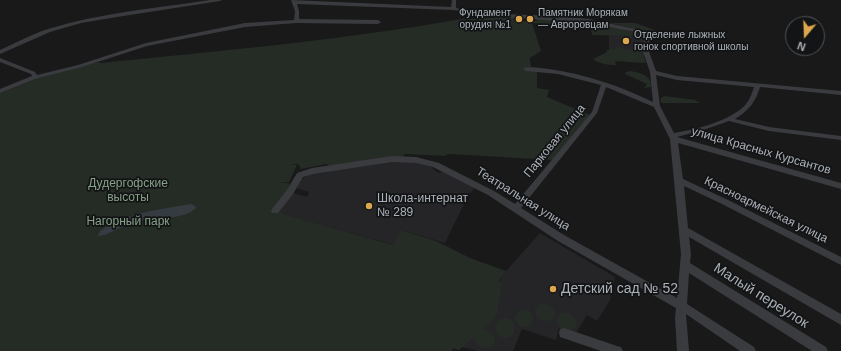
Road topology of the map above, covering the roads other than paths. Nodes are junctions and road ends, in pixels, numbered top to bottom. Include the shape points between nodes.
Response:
1 (220, 0) edge
2 (454, 0) edge
3 (294, 1) edge
4 (453, 9) junction
5 (468, 11) dead end
6 (504, 16) dead end
7 (296, 21) junction
8 (378, 22) dead end
9 (0, 52) edge
10 (0, 60) edge
11 (526, 69) dead end
12 (653, 72) junction
13 (36, 76) junction
14 (604, 85) junction
15 (757, 86) junction
16 (0, 91) edge
17 (841, 93) edge
18 (657, 106) junction
19 (728, 119) junction
20 (673, 137) junction
21 (841, 138) edge
22 (679, 182) junction
23 (841, 186) edge
24 (516, 209) junction
25 (275, 211) dead end
26 (684, 230) junction
27 (841, 261) edge
28 (685, 265) junction
29 (680, 305) junction
30 (841, 320) edge
31 (564, 333) dead end
32 (617, 351) edge
33 (683, 351) edge
34 (750, 351) edge
35 (822, 351) edge

1 - 9 street via 80,22 48,31
2 - 4 street
3 - 4 street
3 - 7 street
4 - 5 street
6 - 12 street via 584,20 643,32 648,39 644,46
7 - 8 street
7 - 13 street via 245,25 178,38
10 - 13 street
11 - 14 street via 568,75
12 - 15 street via 677,78
12 - 18 street
13 - 16 street
14 - 18 street via 635,95
14 - 24 street, Парковая улица via 595,112
15 - 17 street
15 - 19 street via 749,106
18 - 20 street
19 - 20 street
19 - 21 street via 769,129
20 - 22 street
20 - 23 street, улица Красных Курсантов
22 - 26 street
22 - 27 street, Красноармейская улица via 725,202
24 - 25 street, Театральная улица via 473,183 436,165 405,159 383,160 300,174
24 - 29 street, Театральная улица via 561,238
26 - 28 street
26 - 30 street
28 - 29 street
28 - 35 street, Малый переулок
29 - 33 street
29 - 34 street, Театральная улица
31 - 32 street

